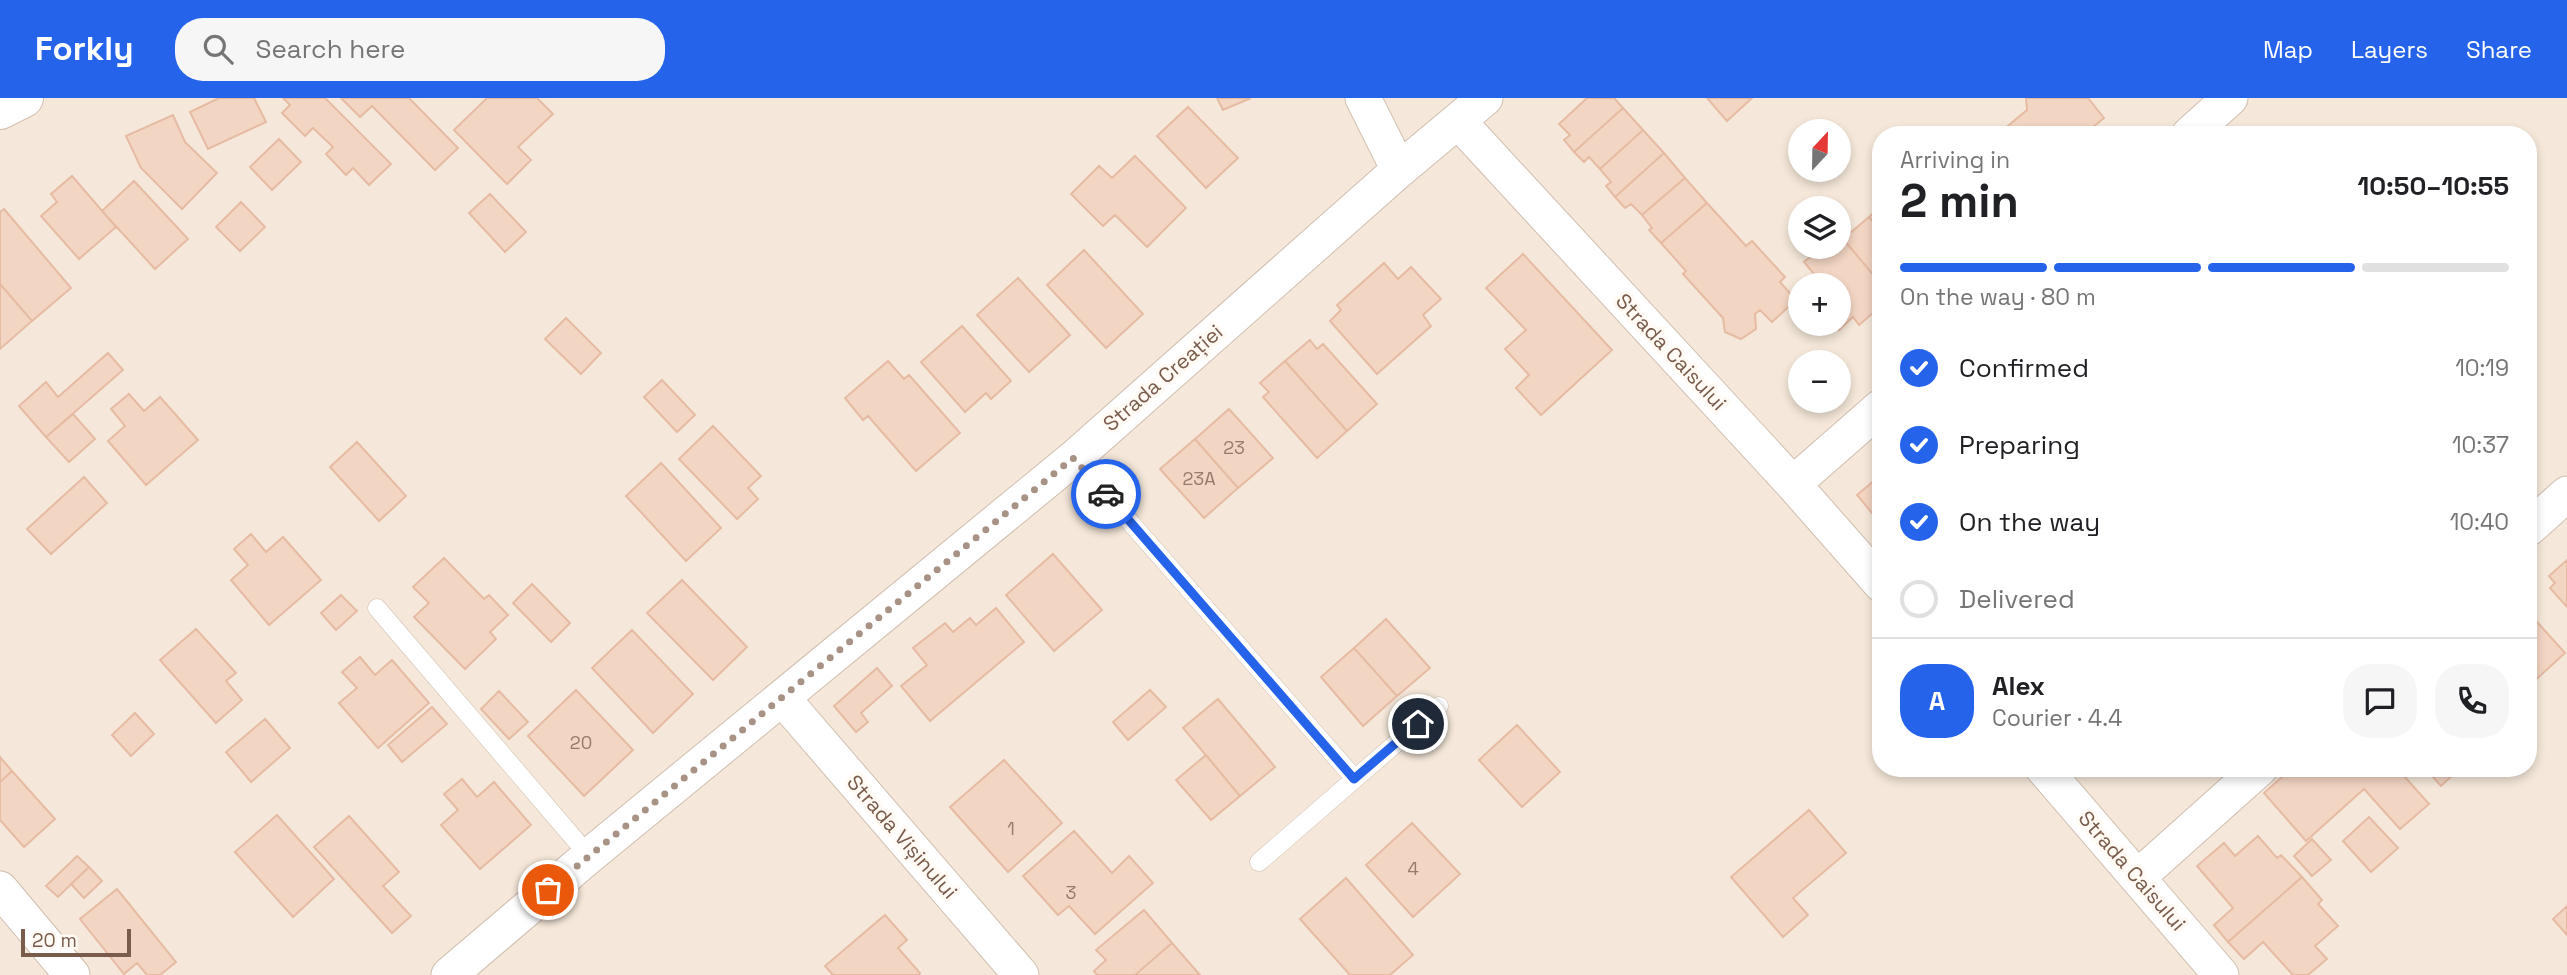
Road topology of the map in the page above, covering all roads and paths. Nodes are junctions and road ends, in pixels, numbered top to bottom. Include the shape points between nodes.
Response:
1 (24, 98) edge
2 (1363, 98) edge
3 (1485, 98) edge
4 (2230, 98) edge
5 (0, 110) edge
6 (1458, 121) junction
7 (2199, 126) edge
8 (1399, 170) junction
9 (1872, 415) edge
10 (1073, 458) junction
11 (1793, 484) junction
12 (2567, 494) edge
13 (2537, 521) edge
14 (1872, 574) edge
15 (377, 608) dead end
16 (783, 698) junction
17 (1439, 705) dead end
18 (2051, 777) edge
19 (2250, 777) edge
20 (1354, 779) junction
21 (589, 856) junction
22 (1259, 862) dead end
23 (2138, 877) junction
24 (0, 889) edge
25 (72, 975) edge
26 (449, 975) edge
27 (1021, 975) edge
28 (2221, 975) edge

1 - 5 street
2 - 8 street
3 - 6 street, Strada Creației
4 - 7 street
6 - 8 street, Strada Creației
6 - 11 street, Strada Caisului
8 - 10 street, Strada Creației
9 - 11 street
10 - 16 street, Strada Creației
10 - 20 lane
11 - 14 street, Strada Caisului
12 - 13 street
15 - 21 lane
16 - 21 street, Strada Creației
16 - 27 street, Strada Vișinului
17 - 20 lane
18 - 23 street, Strada Caisului
19 - 23 street
20 - 22 lane
21 - 26 street, Strada Creației
23 - 28 street, Strada Caisului
24 - 25 street

